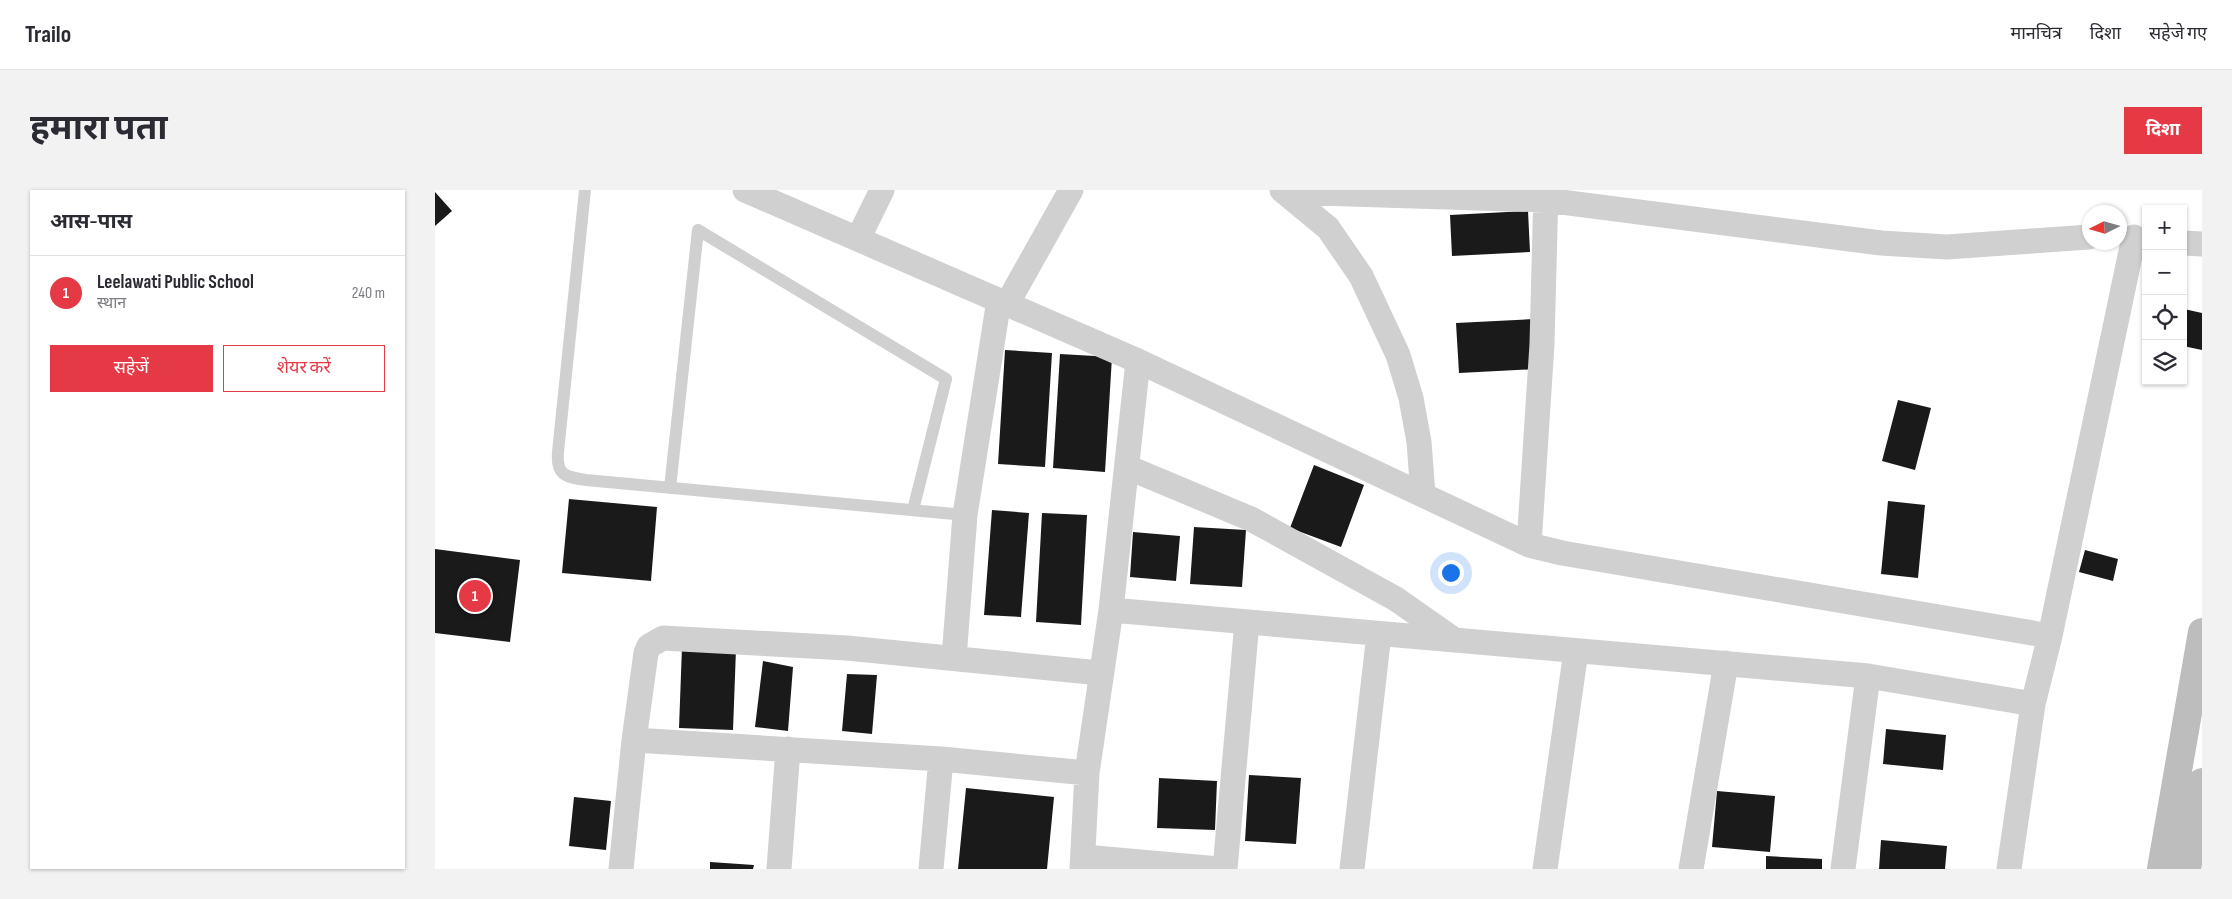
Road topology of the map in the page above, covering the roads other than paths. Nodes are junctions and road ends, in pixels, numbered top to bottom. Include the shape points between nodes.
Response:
1 (585, 190) edge
2 (882, 190) edge
3 (1071, 190) edge
4 (1284, 191) edge
5 (753, 192) edge
6 (1546, 195) edge
7 (2082, 237) edge
8 (2133, 238) edge
9 (858, 239) junction
10 (2187, 243) edge
11 (2202, 244) edge
12 (1003, 302) junction
13 (1138, 361) junction
14 (1127, 467) junction
15 (670, 488) junction
16 (1423, 495) junction
17 (913, 510) junction
18 (965, 515) junction
19 (1529, 545) junction
20 (1111, 610) junction
21 (1247, 622) junction
22 (2202, 632) edge
23 (1379, 634) junction
24 (2051, 636) junction
25 (1455, 640) junction
26 (1576, 651) junction
27 (954, 658) junction
28 (1726, 664) junction
29 (1100, 673) junction
30 (1868, 676) junction
31 (2033, 704) junction
32 (634, 740) junction
33 (788, 749) junction
34 (941, 759) junction
35 (1087, 772) junction
36 (2201, 793) edge
37 (1083, 863) edge
38 (621, 869) edge
39 (779, 869) edge
40 (931, 869) edge
41 (1219, 869) edge
42 (1225, 869) edge
43 (1352, 869) edge
44 (1545, 869) edge
45 (1691, 869) edge
46 (1843, 869) edge
47 (2009, 869) edge
48 (2161, 869) edge
49 (2187, 869) edge

1 - 15 lane via 558,468 574,479
2 - 9 street
3 - 12 street
4 - 6 street
4 - 16 street via 1328,228 1361,276 1398,355 1411,398 1419,442
5 - 9 street
6 - 7 street via 1881,243 1947,247
6 - 19 street via 1542,344
8 - 24 street
9 - 12 street
10 - 11 street
12 - 13 street
12 - 18 street
13 - 14 street
13 - 16 street
14 - 20 street
14 - 25 street via 1251,519 1396,599
15 - 17 lane
15 - 17 lane via 698,230 946,379
16 - 19 street
17 - 18 lane
18 - 27 street
19 - 24 street
20 - 21 street
20 - 29 street
21 - 23 street
21 - 42 street
22 - 48 street
23 - 25 street
23 - 43 street
24 - 31 street
25 - 26 street
26 - 28 street
26 - 44 street
27 - 29 street
27 - 32 street via 847,648 663,638 649,646 645,653
28 - 30 street
28 - 45 street
29 - 35 street
30 - 31 street
30 - 46 street
31 - 47 street
32 - 33 street
32 - 38 street
33 - 34 street
33 - 39 street
34 - 35 street
34 - 40 street
35 - 37 street
36 - 49 street
37 - 41 street

